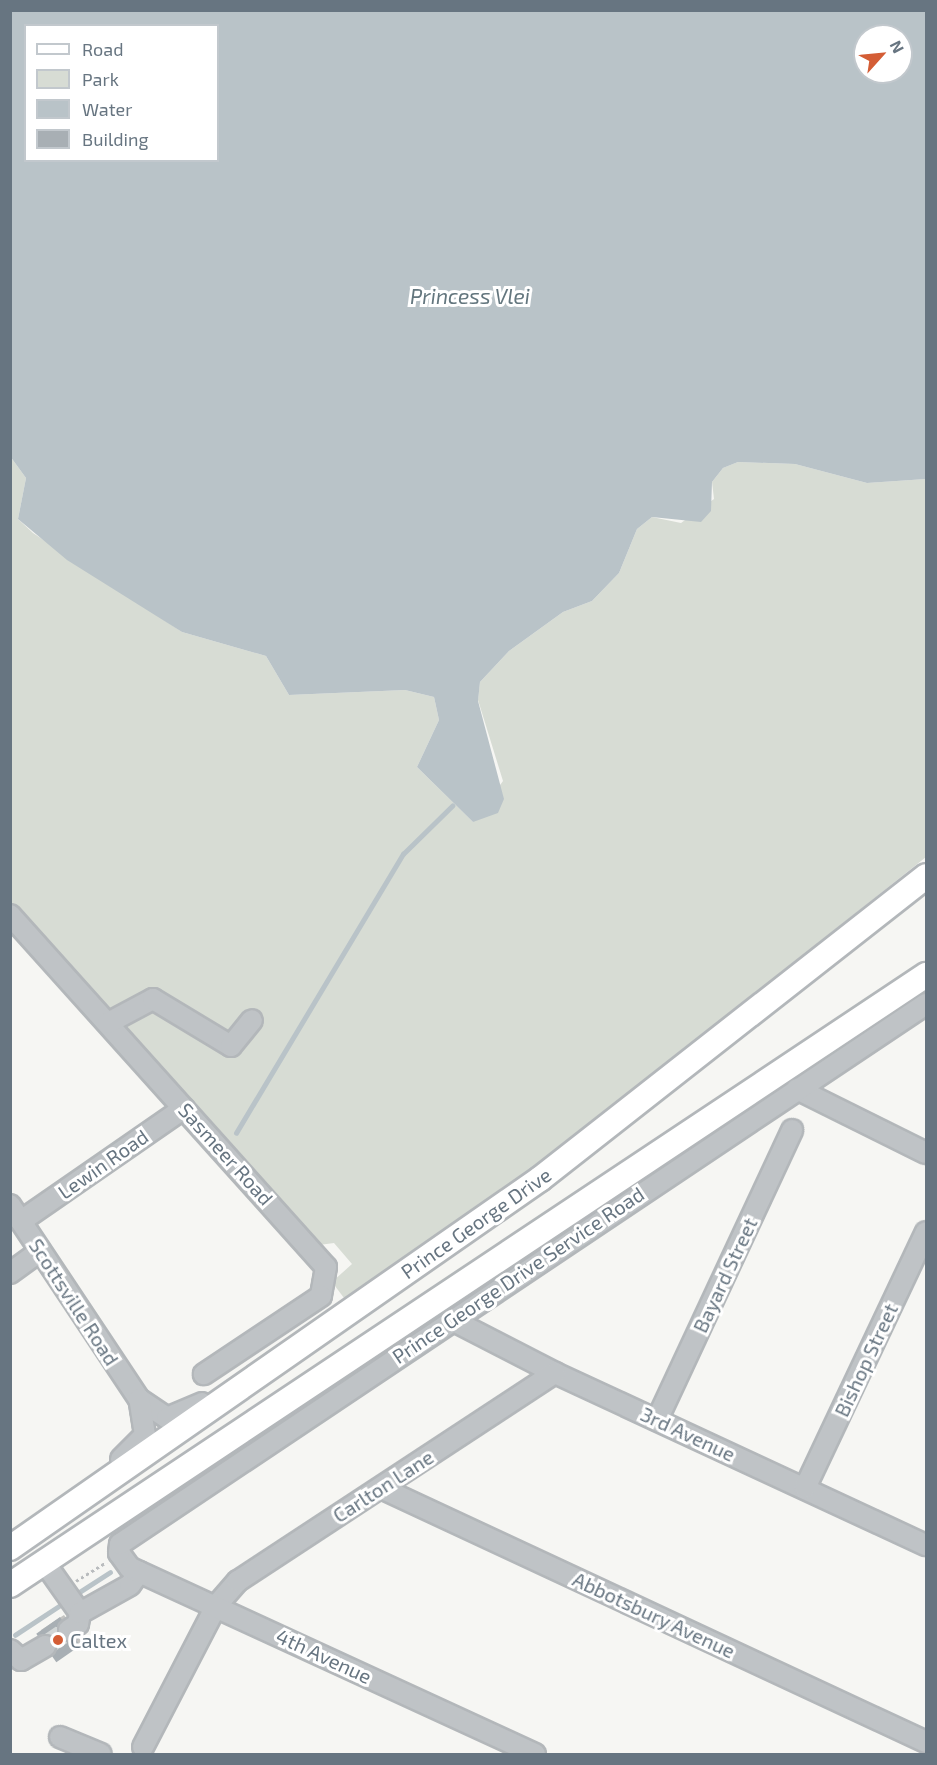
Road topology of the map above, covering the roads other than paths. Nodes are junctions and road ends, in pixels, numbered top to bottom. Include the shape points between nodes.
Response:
1 (927, 876) edge
2 (10, 915) edge
3 (927, 975) edge
4 (927, 1004) edge
5 (252, 1020) dead end
6 (108, 1023) junction
7 (797, 1089) junction
8 (184, 1108) junction
9 (792, 1130) dead end
10 (927, 1153) edge
11 (16, 1213) edge
12 (927, 1232) edge
13 (40, 1251) junction
14 (10, 1273) edge
15 (452, 1320) junction
16 (277, 1361) junction
17 (204, 1374) dead end
18 (555, 1374) junction
19 (139, 1399) junction
20 (657, 1420) junction
21 (381, 1488) junction
22 (805, 1488) junction
23 (78, 1502) junction
24 (927, 1545) edge
25 (10, 1548) edge
26 (113, 1557) joint
27 (44, 1562) junction
28 (139, 1572) junction
29 (10, 1585) edge
30 (216, 1605) junction
31 (80, 1613) junction
32 (69, 1630) tunnel mouth
33 (45, 1646) tunnel mouth
34 (13, 1657) edge
35 (60, 1737) dead end
36 (927, 1742) edge
37 (143, 1747) dead end
38 (100, 1755) edge
39 (535, 1755) edge

1 - 16 main road, Prince George Drive via 540,1179
2 - 6 street, Sasmeer Road
3 - 27 main road, Prince George Drive
4 - 7 street, Prince George Drive Service Road
5 - 6 street via 231,1046 153,999
6 - 8 street, Sasmeer Road
7 - 10 street
7 - 15 street, Prince George Drive Service Road
8 - 11 street, Lewin Road
8 - 17 street, Sasmeer Road via 323,1262 327,1273 315,1301
9 - 20 street, Bayard Street
11 - 13 street, Scottsville Road
12 - 22 street, Bishop Street
13 - 14 street
13 - 19 street, Scottsville Road
15 - 18 street, 3rd Avenue
15 - 26 street, Prince George Drive Service Road via 128,1535
16 - 19 street, Scottsville Road via 174,1418 160,1416
16 - 23 main road, Prince George Drive
18 - 20 street, 3rd Avenue
18 - 21 street, Carlton Lane
19 - 23 street, Scottsville Road via 146,1428 142,1441
20 - 22 street, 3rd Avenue
21 - 30 street, Carlton Lane via 238,1581
21 - 36 street, Abbotsbury Avenue
22 - 24 street, 3rd Avenue
23 - 25 main road, Prince George Drive
26 - 28 street, 4th Avenue
27 - 29 main road, Prince George Drive
27 - 31 street
28 - 30 street, 4th Avenue
28 - 31 street via 130,1585
30 - 37 street, Carlton Lane
30 - 39 street, 4th Avenue
31 - 32 street via 78,1624
33 - 34 street
35 - 38 street

